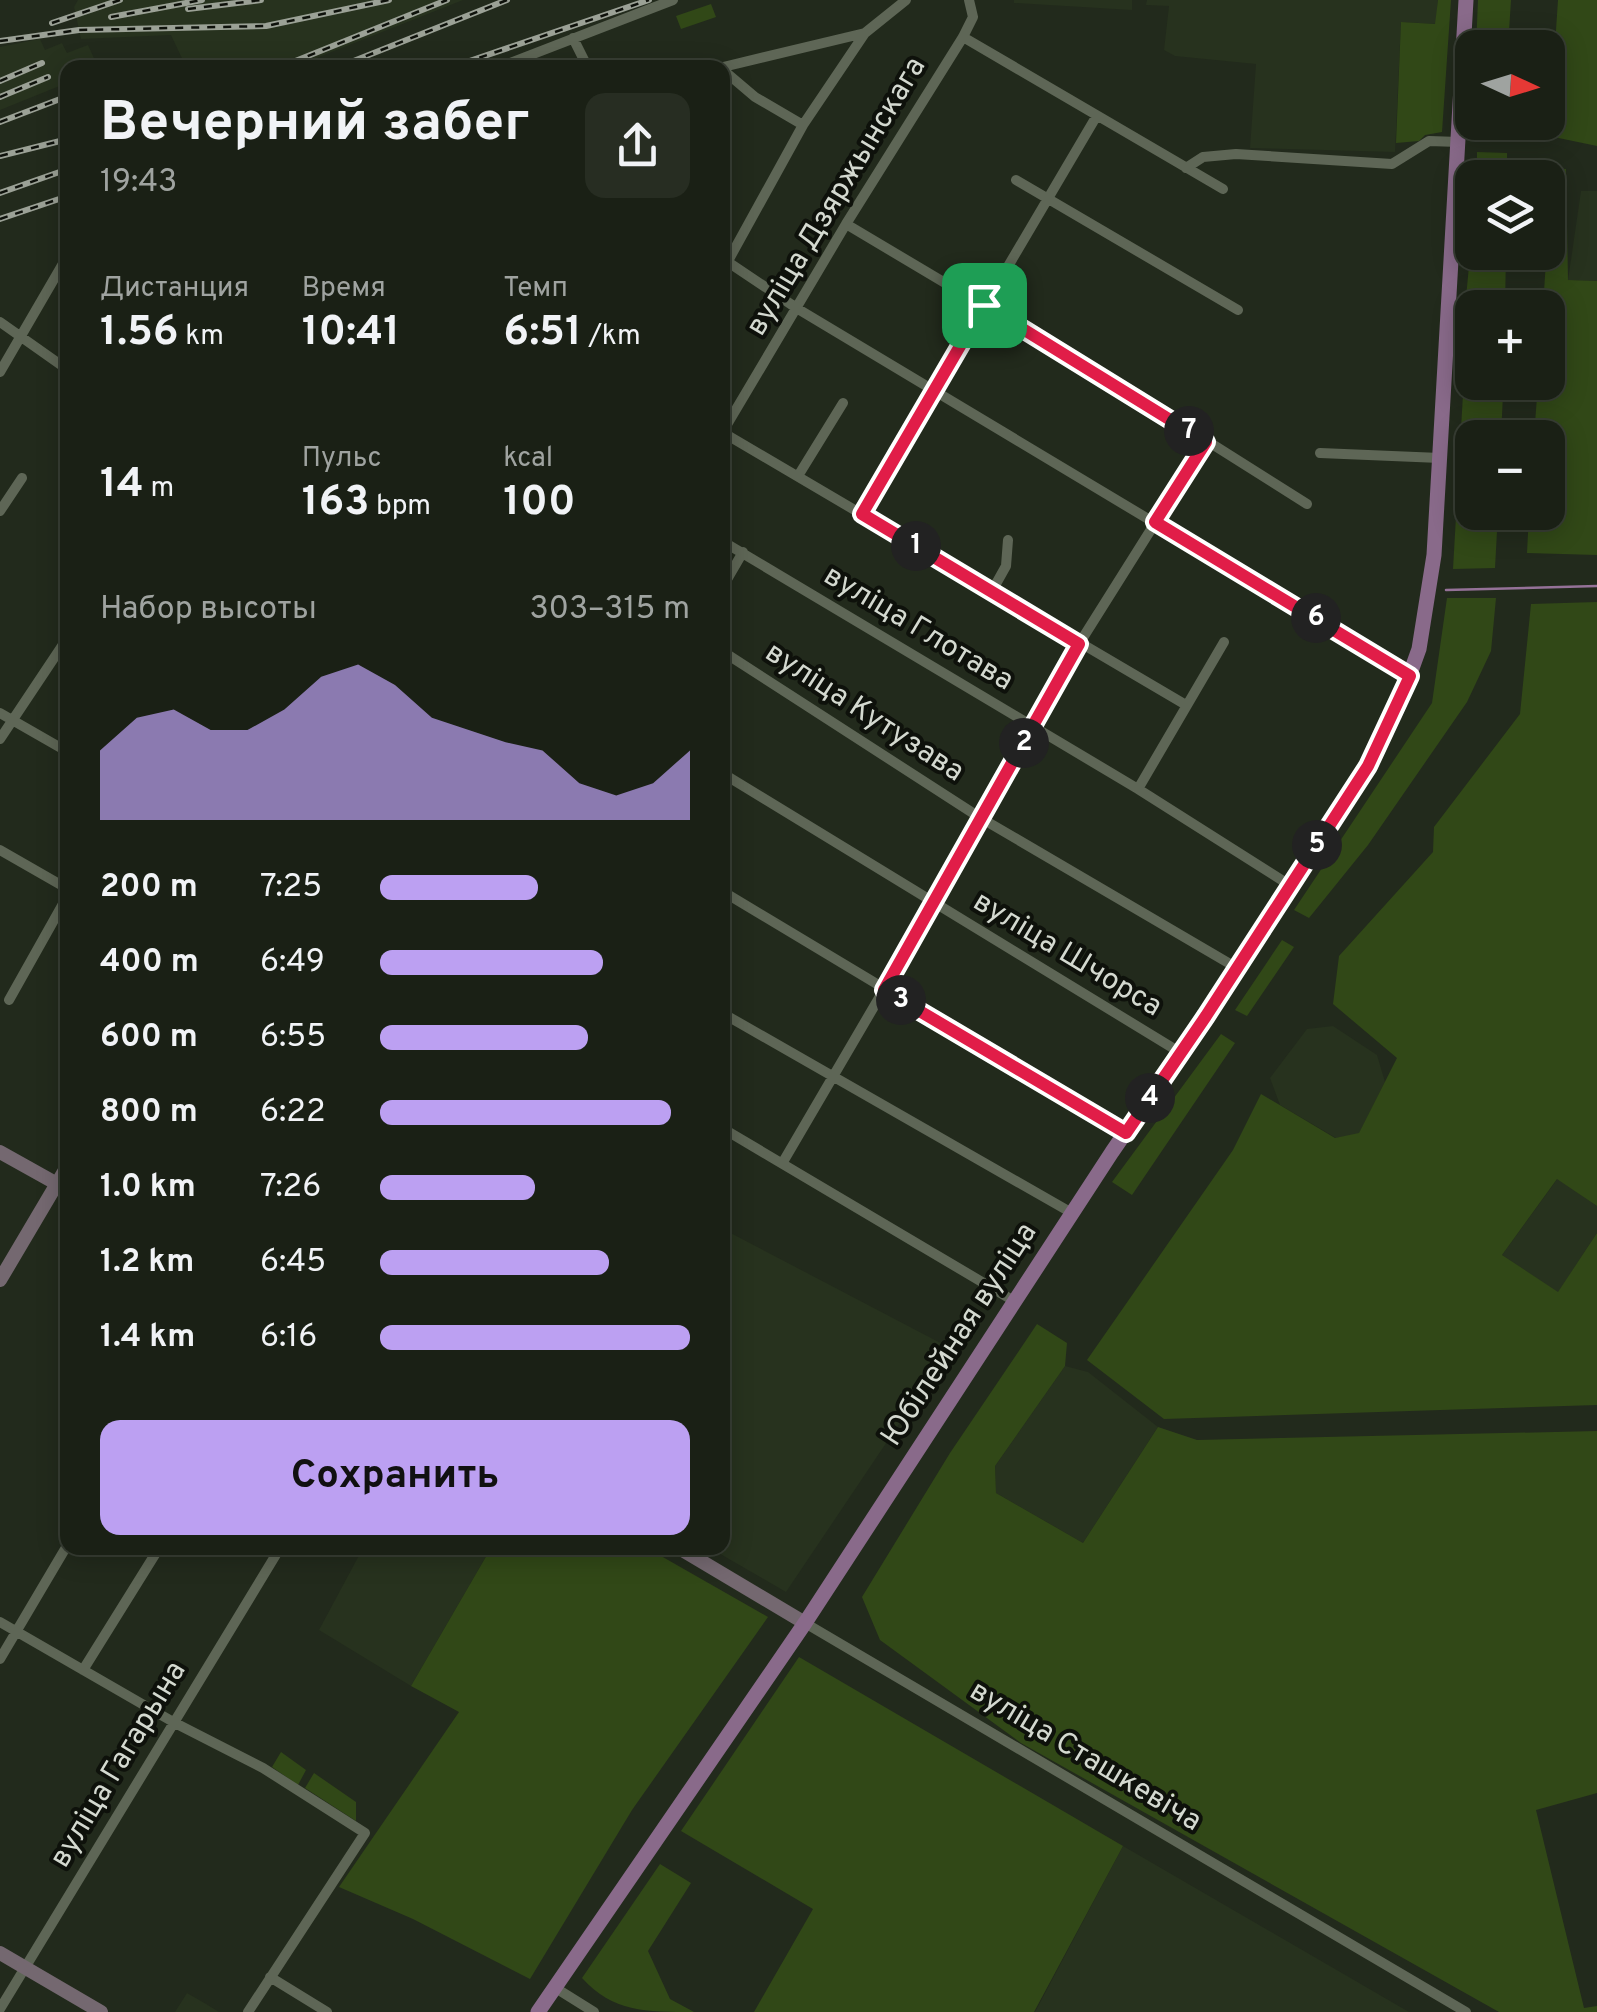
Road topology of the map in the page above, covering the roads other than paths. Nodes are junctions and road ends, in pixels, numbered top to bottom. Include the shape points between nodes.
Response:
1 (673, 0) edge
2 (906, 0) edge
3 (969, 0) edge
4 (1466, 0) edge
5 (865, 33) junction
6 (963, 37) junction
7 (573, 38) junction
8 (514, 60) edge
9 (584, 60) edge
10 (730, 66) edge
11 (730, 76) edge
12 (1096, 117) junction
13 (804, 126) junction
14 (1459, 142) junction
15 (1186, 168) junction
16 (1016, 180) dead end
17 (1224, 189) dead end
18 (1048, 200) junction
19 (846, 224) junction
20 (730, 252) edge
21 (730, 263) edge
22 (60, 270) edge
23 (984, 305) junction
24 (798, 309) junction
25 (1238, 310) dead end
26 (0, 322) edge
27 (21, 336) junction
28 (60, 364) edge
29 (0, 372) edge
30 (933, 389) junction
31 (843, 403) dead end
32 (730, 421) edge
33 (730, 437) edge
34 (1206, 442) junction
35 (1320, 453) dead end
36 (1440, 458) junction
37 (798, 476) junction
38 (22, 478) dead end
39 (1307, 504) dead end
40 (0, 511) edge
41 (862, 514) junction
42 (1155, 522) junction
43 (1008, 540) dead end
44 (730, 545) edge
45 (743, 552) junction
46 (730, 574) edge
47 (992, 591) junction
48 (1224, 642) dead end
49 (1079, 644) junction
50 (60, 649) edge
51 (730, 656) edge
52 (1410, 676) junction
53 (1186, 705) junction
54 (6, 716) edge
55 (1033, 728) junction
56 (0, 739) edge
57 (60, 747) edge
58 (730, 778) edge
59 (1138, 789) junction
60 (979, 817) junction
61 (0, 850) edge
62 (1291, 886) junction
63 (60, 887) edge
64 (730, 896) edge
65 (934, 904) junction
66 (60, 906) edge
67 (1236, 968) junction
68 (884, 990) junction
69 (8, 1000) dead end
70 (730, 1019) edge
71 (1181, 1053) junction
72 (834, 1078) junction
73 (730, 1132) edge
74 (1126, 1133) junction
75 (0, 1152) edge
76 (783, 1162) junction
77 (60, 1186) edge
78 (60, 1190) edge
79 (1072, 1213) junction
80 (0, 1280) edge
81 (1014, 1301) junction
82 (62, 1555) edge
83 (154, 1555) edge
84 (276, 1555) edge
85 (691, 1555) edge
86 (0, 1622) edge
87 (806, 1623) junction
88 (16, 1632) junction
89 (0, 1659) edge
90 (83, 1670) junction
91 (175, 1723) junction
92 (0, 1953) edge
93 (25, 1968) junction
94 (270, 1977) junction
95 (554, 1987) junction
96 (0, 2008) edge
97 (101, 2012) edge
98 (248, 2012) edge
99 (327, 2012) edge
100 (538, 2012) edge
101 (594, 2012) edge
102 (1466, 2012) edge

1 - 7 street
2 - 5 street
3 - 6 street via 973,17
4 - 14 main road, Юбілейная вуліца
5 - 10 street
5 - 13 street
6 - 12 street
6 - 19 street, вуліца Дзяржынскага
7 - 8 street
7 - 9 street
11 - 13 street
12 - 15 street
12 - 18 street
13 - 20 street
14 - 15 street via 1429,141 1392,164 1236,154 1203,157
14 - 36 main road, Юбілейная вуліца
15 - 17 street
16 - 18 street
18 - 23 street
18 - 25 street
19 - 23 street
19 - 24 street, вуліца Дзяржынскага
21 - 24 street
22 - 27 street
23 - 30 street
23 - 34 street
24 - 30 street
24 - 32 street, вуліца Дзяржынскага
26 - 27 street
27 - 28 street
27 - 29 street
30 - 41 street
30 - 42 street
31 - 37 street
33 - 37 street
34 - 39 street
34 - 42 street
35 - 36 street
36 - 52 main road, Юбілейная вуліца via 1434,555
37 - 41 street
38 - 40 street
41 - 47 street
42 - 49 street
42 - 52 street
43 - 47 street via 1006,566
44 - 45 street, вуліца Глотава
45 - 46 street
45 - 55 street, вуліца Глотава
47 - 49 street
48 - 53 street
49 - 53 street
49 - 55 street
50 - 54 street
51 - 60 street, вуліца Кутузава
52 - 62 main road, Юбілейная вуліца via 1368,766
53 - 59 street
54 - 56 street
54 - 57 street
55 - 59 street, вуліца Глотава
55 - 60 street
58 - 65 street, вуліца Шчорса
59 - 62 street, вуліца Глотава
60 - 65 street
60 - 67 street, вуліца Кутузава
61 - 63 street
62 - 67 main road, Юбілейная вуліца
64 - 68 street
65 - 68 street
65 - 71 street, вуліца Шчорса
66 - 69 street
67 - 71 main road, Юбілейная вуліца
68 - 72 street
68 - 74 street
70 - 72 street
71 - 74 main road, Юбілейная вуліца
72 - 76 street
72 - 79 street
73 - 76 street
74 - 79 main road, Юбілейная вуліца
75 - 77 street
76 - 81 street
78 - 80 street
79 - 81 main road, Юбілейная вуліца
81 - 87 main road, Юбілейная вуліца
82 - 88 street
83 - 90 street
84 - 91 street, вуліца Гагарына
85 - 87 street, вуліца Сташкевіча
86 - 88 street
87 - 95 main road, Юбілейная вуліца
87 - 102 street, вуліца Сташкевіча
88 - 89 street
88 - 90 street
90 - 91 street
91 - 93 street, вуліца Гагарына
91 - 94 street via 365,1833
92 - 93 street
93 - 96 street, вуліца Гагарына
93 - 97 street
94 - 98 street
94 - 99 street
95 - 100 main road, Юбілейная вуліца
95 - 101 street

